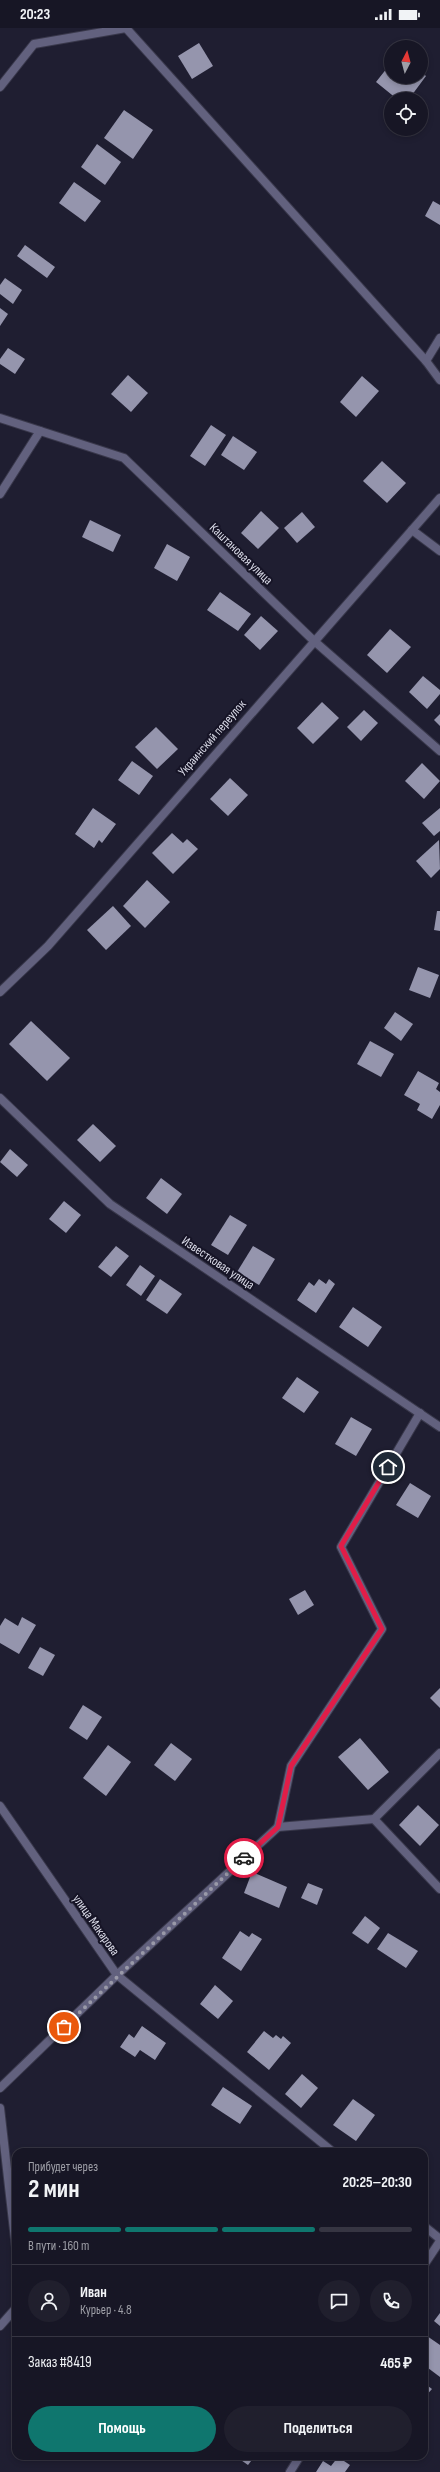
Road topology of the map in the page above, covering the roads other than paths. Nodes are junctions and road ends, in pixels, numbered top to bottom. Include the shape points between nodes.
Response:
1 (126, 28) edge
2 (0, 88) edge
3 (440, 338) edge
4 (426, 360) junction
5 (440, 380) edge
6 (0, 418) edge
7 (40, 431) junction
8 (0, 494) edge
9 (440, 498) edge
10 (412, 530) junction
11 (440, 551) edge
12 (313, 640) junction
13 (440, 751) edge
14 (0, 992) edge
15 (0, 1098) edge
16 (420, 1413) junction
17 (440, 1428) edge
18 (440, 1753) edge
19 (0, 1806) edge
20 (374, 1819) junction
21 (278, 1827) junction
22 (440, 1889) edge
23 (117, 1975) junction
24 (0, 2088) edge
25 (0, 2108) edge
26 (328, 2148) edge
27 (12, 2213) edge
28 (428, 2230) edge
29 (440, 2240) edge
30 (428, 2259) edge
31 (12, 2312) edge
32 (0, 2326) edge
33 (298, 2460) edge
34 (290, 2472) edge

1 - 2 street via 34,44
1 - 4 street
3 - 4 street
4 - 5 street
6 - 7 street, Каштановая улица
7 - 8 street
7 - 12 street, Каштановая улица via 124,458
9 - 10 street, Украинский переулок
10 - 11 street
10 - 12 street, Украинский переулок
12 - 13 street, Каштановая улица
12 - 14 street, Украинский переулок via 48,946
15 - 16 street, Известковая улица via 110,1204
16 - 17 street, Известковая улица
16 - 21 street via 341,1546 382,1629 291,1766
18 - 20 street
19 - 23 street, улица Макарова
20 - 21 street
20 - 22 street
21 - 23 street, улица Макарова
23 - 24 street
23 - 26 street
25 - 27 street
28 - 29 street
29 - 30 street
31 - 32 street
33 - 34 street

